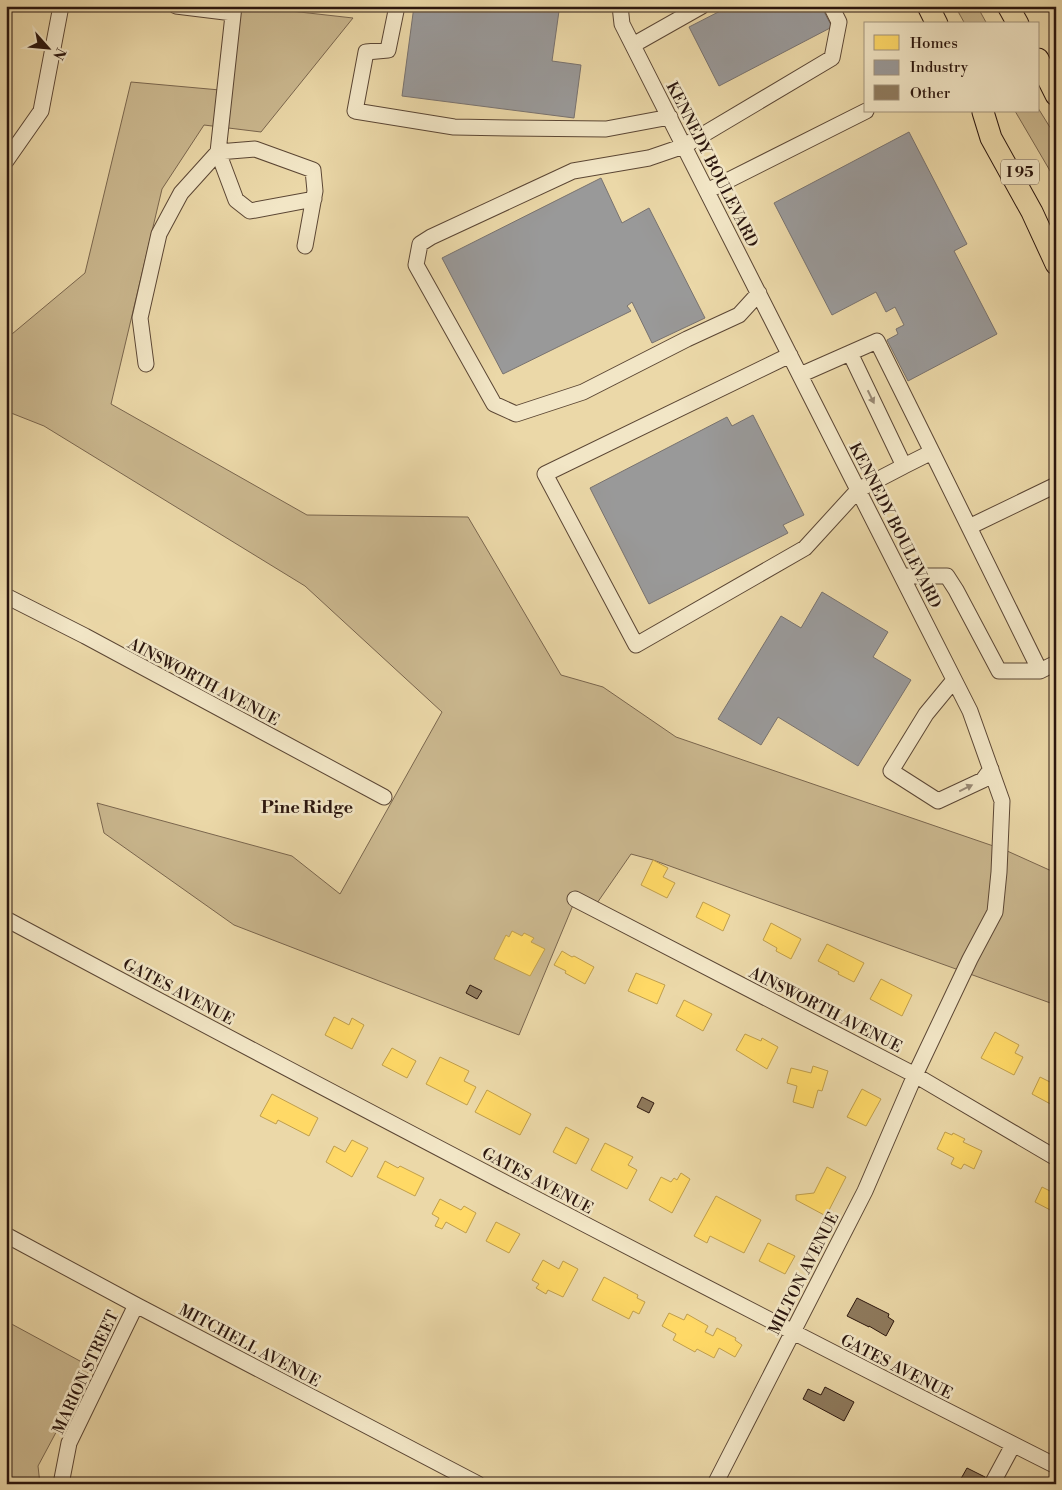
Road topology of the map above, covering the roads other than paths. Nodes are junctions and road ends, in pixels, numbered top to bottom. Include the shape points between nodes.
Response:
1 (61, 6) edge
2 (176, 6) edge
3 (397, 6) edge
4 (620, 6) edge
5 (702, 6) edge
6 (831, 6) edge
7 (928, 6) edge
8 (1008, 6) edge
9 (233, 10) edge
10 (936, 22) edge
11 (1017, 22) edge
12 (633, 45) junction
13 (1040, 61) edge
14 (1040, 62) edge
15 (1056, 84) edge
16 (1056, 94) edge
17 (864, 112) edge
18 (983, 112) edge
19 (670, 117) junction
20 (684, 146) junction
21 (218, 152) junction
22 (6, 161) edge
23 (707, 191) junction
24 (314, 199) junction
25 (1056, 234) edge
26 (305, 246) dead end
27 (1056, 264) edge
28 (759, 293) junction
29 (850, 353) junction
30 (790, 355) junction
31 (146, 364) dead end
32 (800, 375) junction
33 (932, 452) junction
34 (904, 466) junction
35 (1056, 485) edge
36 (858, 490) junction
37 (969, 527) junction
38 (902, 576) junction
39 (6, 596) edge
40 (1056, 663) edge
41 (1040, 671) junction
42 (954, 680) junction
43 (991, 769) junction
44 (384, 798) dead end
45 (575, 899) dead end
46 (6, 919) edge
47 (915, 1076) junction
48 (1056, 1158) edge
49 (6, 1235) edge
50 (136, 1304) junction
51 (792, 1333) junction
52 (1013, 1445) junction
53 (1056, 1466) edge
54 (61, 1484) edge
55 (478, 1484) edge
56 (715, 1484) edge
57 (992, 1484) edge

1 - 22 street via 41,111
2 - 9 street
3 - 19 street via 388,50 366,52 355,111 454,127 499,128 606,129
4 - 12 street, KENNEDY BOULEVARD via 622,24
5 - 12 street
6 - 20 street via 839,22 832,58
7 - 10 highway
8 - 11 highway
9 - 21 street
12 - 19 street, KENNEDY BOULEVARD
13 - 15 highway
14 - 16 highway
17 - 23 street
18 - 25 highway, I 95
18 - 27 highway via 991,138 1032,212
19 - 20 street, KENNEDY BOULEVARD
20 - 23 street, KENNEDY BOULEVARD
20 - 28 street via 649,158 573,171 431,237 420,244 416,265 494,404 516,414 583,392 739,315
21 - 24 street via 255,149 313,170
21 - 24 street via 236,200 250,211
21 - 31 street via 181,194 159,234 140,318
23 - 28 street, KENNEDY BOULEVARD
24 - 26 street
28 - 30 street, KENNEDY BOULEVARD
29 - 32 street
29 - 33 street via 877,341
29 -> 34 street
30 - 32 street, KENNEDY BOULEVARD
30 - 36 street via 546,474 636,645 805,548
32 - 36 street, KENNEDY BOULEVARD
33 - 34 street
33 - 37 street
34 - 36 street
35 - 37 street
36 - 38 street, KENNEDY BOULEVARD
37 - 41 street
38 - 41 street via 947,576 999,671
38 - 42 street, KENNEDY BOULEVARD
39 - 44 street, AINSWORTH AVENUE
40 - 41 street
42 - 43 street, KENNEDY BOULEVARD via 970,711
42 -> 43 street via 926,714 891,771 938,801 983,780
43 - 47 street, KENNEDY BOULEVARD via 1002,801 995,912
45 - 47 street, AINSWORTH AVENUE
46 - 51 street, GATES AVENUE
47 - 48 street, AINSWORTH AVENUE
47 - 51 street, MILTON AVENUE via 865,1191
49 - 50 street, MITCHELL AVENUE
50 - 54 street, MARION STREET via 69,1443
50 - 55 street, MITCHELL AVENUE
51 - 52 street, GATES AVENUE
51 - 56 street, MILTON AVENUE
52 - 53 street, GATES AVENUE
52 - 57 street

